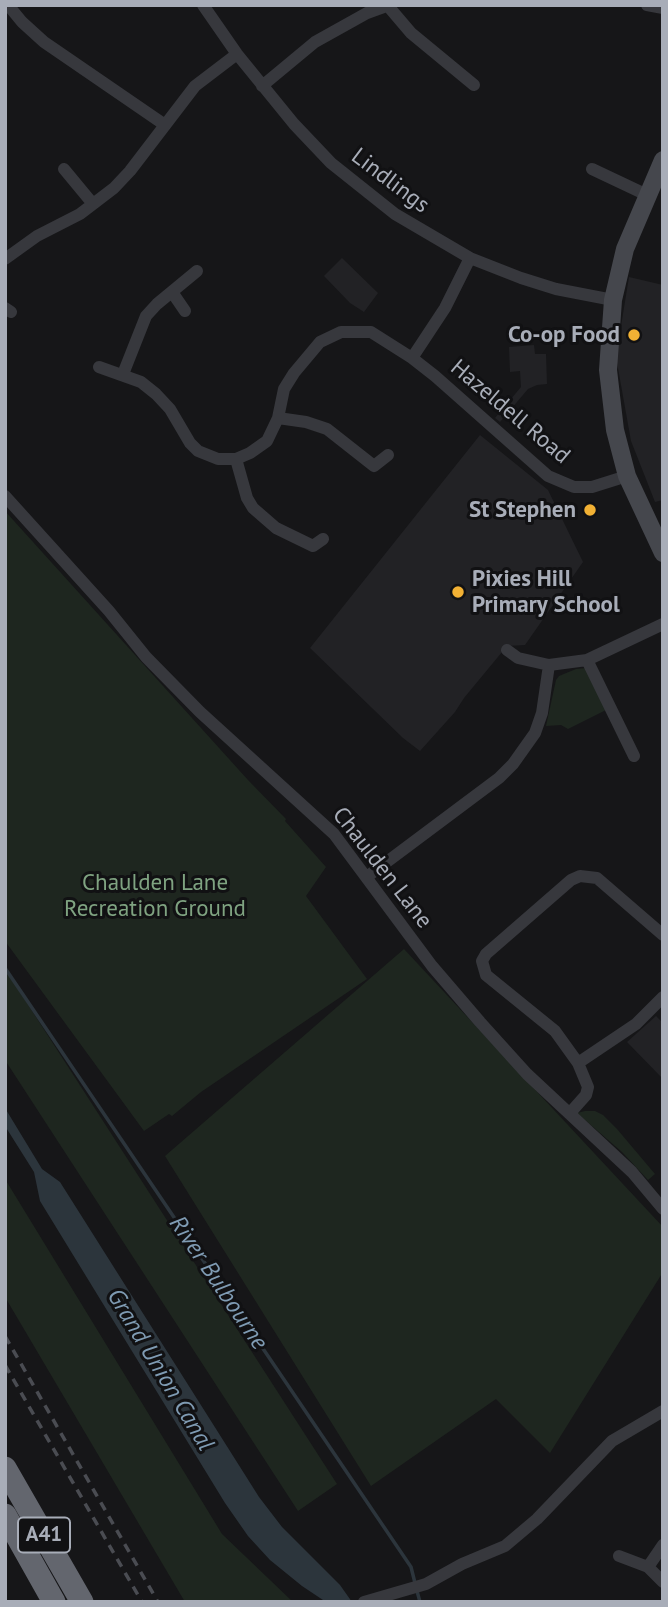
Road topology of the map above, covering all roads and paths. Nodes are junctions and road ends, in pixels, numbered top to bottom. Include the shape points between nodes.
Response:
1 (8, 5) edge
2 (203, 5) edge
3 (647, 5) edge
4 (388, 6) edge
5 (663, 8) edge
6 (365, 9) edge
7 (237, 54) junction
8 (474, 85) dead end
9 (262, 86) junction
10 (165, 125) junction
11 (663, 160) edge
12 (64, 169) dead end
13 (592, 169) dead end
14 (647, 195) junction
15 (93, 204) junction
16 (470, 258) junction
17 (5, 259) edge
18 (197, 271) dead end
19 (172, 292) junction
20 (613, 300) junction
21 (186, 311) dead end
22 (412, 358) junction
23 (99, 367) dead end
24 (123, 374) junction
25 (278, 418) junction
26 (388, 455) dead end
27 (236, 459) junction
28 (627, 476) junction
29 (5, 496) edge
30 (323, 539) dead end
31 (663, 552) edge
32 (663, 624) edge
33 (507, 650) dead end
34 (587, 660) junction
35 (549, 665) junction
36 (634, 756) dead end
37 (368, 876) junction
38 (663, 935) edge
39 (663, 997) edge
40 (578, 1063) junction
41 (570, 1113) junction
42 (663, 1209) edge
43 (663, 1411) edge
44 (5, 1468) edge
45 (5, 1515) edge
46 (663, 1545) edge
47 (619, 1556) dead end
48 (648, 1567) junction
49 (663, 1582) edge
50 (54, 1602) edge
51 (82, 1602) edge
52 (364, 1602) edge

1 - 10 street via 44,42
2 - 7 street, Lindlings
3 - 5 street
4 - 6 street
4 - 8 street via 411,33
6 - 9 street via 315,41
7 - 9 street, Lindlings
7 - 10 street via 195,86
9 - 16 street, Lindlings via 361,189
10 - 15 street via 130,171
11 - 14 street
12 - 15 street
13 - 14 street
14 - 20 street via 628,241
15 - 17 street
16 - 20 street, Lindlings via 556,289
16 - 22 street
18 - 19 street
19 - 21 street
19 - 24 street via 146,316
20 - 28 street via 608,370 615,430
22 - 25 street, Hazeldell Road via 371,332 333,335 314,348 293,373
22 - 28 street, Hazeldell Road via 548,476 574,486
23 - 24 street
24 - 27 street via 156,394 198,451
25 - 26 street via 327,429 374,466
25 - 27 street, Hazeldell Road via 267,441
27 - 30 street via 253,508 276,528 313,546
28 - 31 street
29 - 37 street, Chaulden Lane via 146,657 334,834
32 - 34 street
33 - 35 street
34 - 35 street
34 - 36 street
35 - 37 street via 535,733 513,764
37 - 41 street, Chaulden Lane via 472,1013
38 - 40 street via 597,878 579,876 486,954 482,961 486,975 555,1031
39 - 40 street via 636,1024
40 - 41 street via 588,1087
41 - 42 street, Chaulden Lane
43 - 52 street via 612,1441 505,1546 426,1584
44 - 51 highway, A41
45 - 50 highway, A41
46 - 48 street
47 - 48 street
48 - 49 street

